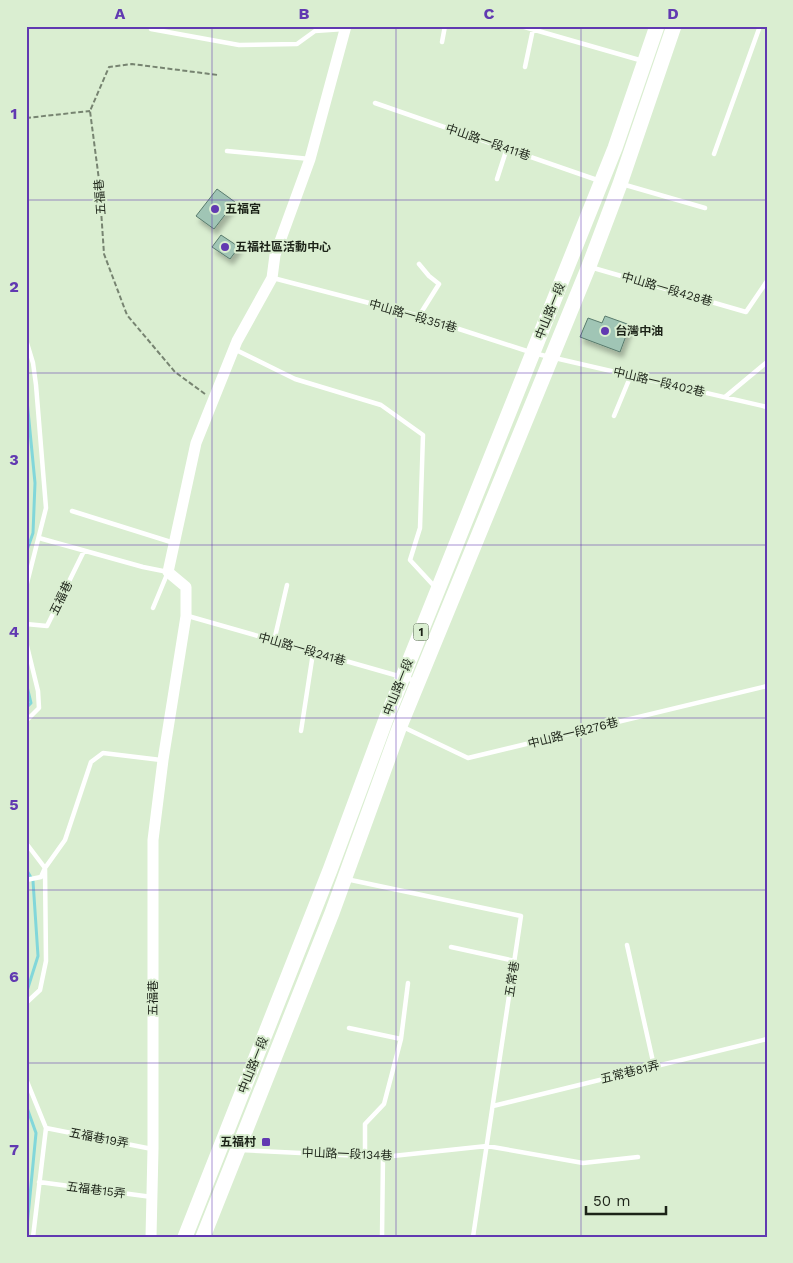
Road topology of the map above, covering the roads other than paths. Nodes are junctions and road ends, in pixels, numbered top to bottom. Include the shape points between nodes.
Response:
1 (444, 26) edge
2 (521, 26) edge
3 (657, 26) edge
4 (674, 26) edge
5 (760, 26) edge
6 (331, 28) edge
7 (346, 28) edge
8 (151, 29) dead end
9 (533, 29) junction
10 (442, 42) dead end
11 (645, 61) junction
12 (662, 64) junction
13 (525, 67) dead end
14 (375, 103) dead end
15 (507, 148) junction
16 (227, 151) dead end
17 (714, 154) dead end
18 (310, 159) junction
19 (497, 179) dead end
20 (602, 181) junction
21 (620, 184) junction
22 (705, 208) dead end
23 (419, 264) dead end
24 (589, 266) junction
25 (272, 278) junction
26 (767, 281) edge
27 (418, 316) junction
28 (26, 340) edge
29 (234, 348) junction
30 (533, 353) junction
31 (552, 357) junction
32 (766, 362) edge
33 (632, 375) junction
34 (725, 397) junction
35 (767, 407) edge
36 (614, 416) dead end
37 (72, 511) dead end
38 (39, 538) junction
39 (175, 543) junction
40 (84, 551) junction
41 (168, 572) junction
42 (287, 586) dead end
43 (26, 588) edge
44 (438, 590) junction
45 (153, 608) dead end
46 (186, 616) junction
47 (26, 624) edge
48 (274, 641) junction
49 (26, 642) edge
50 (313, 653) junction
51 (402, 677) junction
52 (419, 682) junction
53 (767, 686) edge
54 (386, 719) junction
55 (26, 721) edge
56 (400, 726) junction
57 (301, 731) dead end
58 (162, 760) junction
59 (26, 843) edge
60 (44, 868) junction
61 (330, 870) junction
62 (345, 879) junction
63 (26, 880) edge
64 (627, 945) dead end
65 (451, 947) dead end
66 (515, 961) junction
67 (408, 983) dead end
68 (26, 1003) edge
69 (349, 1028) dead end
70 (401, 1039) junction
71 (767, 1039) edge
72 (654, 1066) junction
73 (26, 1078) edge
74 (493, 1106) junction
75 (46, 1128) junction
76 (487, 1146) junction
77 (153, 1149) junction
78 (237, 1150) junction
79 (365, 1156) junction
80 (383, 1157) junction
81 (638, 1157) dead end
82 (39, 1182) junction
83 (152, 1197) junction
84 (33, 1237) edge
85 (151, 1237) edge
86 (185, 1237) edge
87 (203, 1237) edge
88 (382, 1237) edge
89 (474, 1237) edge

1 - 10 lane
2 - 9 lane
3 - 11 main road, 中山路一段 / 1
4 - 12 main road, 中山路一段 / 1
5 - 17 lane
6 - 7 lane
6 - 8 lane via 315,31 297,44 238,45
7 - 18 street
9 - 11 lane
9 - 13 lane
11 - 12 lane
11 - 20 main road, 中山路一段 / 1
12 - 21 main road, 中山路一段 / 1
14 - 15 lane, 中山路一段411巷
15 - 19 lane
15 - 20 lane, 中山路一段411巷
16 - 18 lane
18 - 25 street via 275,255
20 - 30 main road, 中山路一段 / 1
21 - 22 lane
21 - 24 main road, 中山路一段 / 1
23 - 27 lane via 439,284
24 - 26 lane, 中山路一段428巷 via 746,312
24 - 31 main road, 中山路一段 / 1
25 - 27 lane, 中山路一段351巷
25 - 29 street
27 - 30 lane, 中山路一段351巷
28 - 38 lane via 36,385 46,508
29 - 39 street via 196,443
29 - 44 lane via 295,378 380,406 423,435 420,528 410,560
30 - 31 lane, 中山路一段351巷
30 - 44 main road, 中山路一段 / 1
31 - 33 lane, 中山路一段402巷
31 - 52 main road, 中山路一段 / 1
32 - 34 lane
33 - 34 lane, 中山路一段402巷
33 - 36 lane
34 - 35 lane, 中山路一段402巷
37 - 39 lane
38 - 40 lane
38 - 43 lane
39 - 41 street
40 - 41 lane
40 - 47 lane, 五福巷 via 47,626
41 - 45 lane
41 - 46 street, 五福巷 via 186,587
42 - 48 lane
44 - 51 main road, 中山路一段 / 1
46 - 48 lane, 中山路一段241巷
46 - 58 street, 五福巷
48 - 50 lane, 中山路一段241巷
49 - 55 lane via 39,708
50 - 51 lane, 中山路一段241巷
50 - 57 lane
51 - 52 lane, 中山路一段241巷
51 - 54 main road, 中山路一段 / 1
52 - 56 main road, 中山路一段 / 1
53 - 56 lane, 中山路一段276巷 via 468,758
54 - 56 lane, 中山路一段276巷
54 - 61 main road, 中山路一段 / 1
56 - 62 main road, 中山路一段 / 1
58 - 60 lane via 103,753 91,762 65,840
58 - 77 street, 五福巷 via 153,840
59 - 60 lane
60 - 63 lane via 41,877
60 - 68 lane via 46,961 40,990
61 - 62 lane, 五常巷
61 - 86 main road, 中山路一段 / 1
62 - 66 lane, 五常巷 via 521,916
62 - 78 main road, 中山路一段 / 1
64 - 72 lane
65 - 66 lane
66 - 74 lane, 五常巷
67 - 70 lane
69 - 70 lane
70 - 79 lane via 384,1104 365,1124
71 - 72 lane, 五常巷81弄
72 - 74 lane, 五常巷81弄
73 - 75 lane
74 - 76 lane, 五常巷
75 - 77 lane, 五福巷19弄
75 - 82 lane
76 - 80 lane, 中山路一段134巷
76 - 81 lane, 中山路一段134巷 via 583,1163
76 - 89 lane, 五常巷
77 - 83 street, 五福巷
78 - 79 lane, 中山路一段134巷
78 - 87 main road, 中山路一段 / 1
79 - 80 lane, 中山路一段134巷
80 - 88 lane
82 - 83 lane, 五福巷15弄
82 - 84 lane
83 - 85 street, 五福巷

